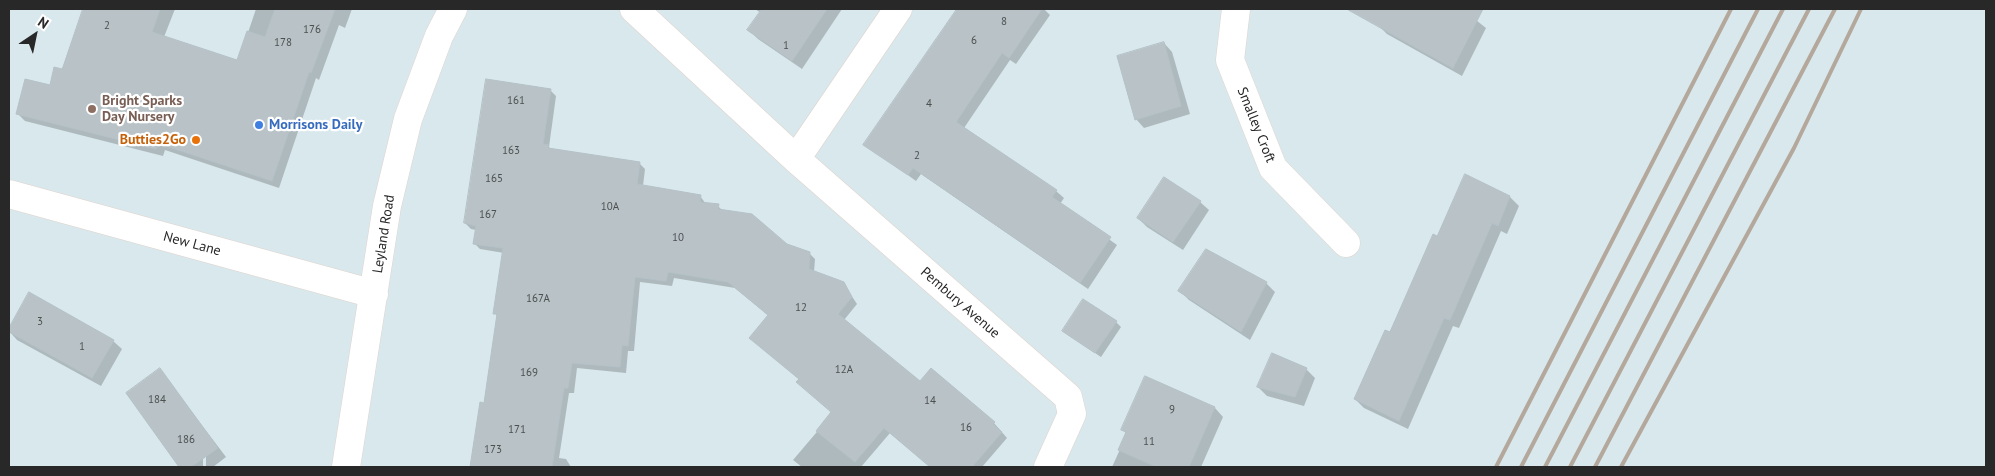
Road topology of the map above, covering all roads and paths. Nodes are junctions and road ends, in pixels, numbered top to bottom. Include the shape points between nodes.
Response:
1 (453, 9) edge
2 (634, 9) edge
3 (898, 9) edge
4 (1236, 9) edge
5 (796, 159) junction
6 (9, 194) edge
7 (1346, 243) dead end
8 (374, 294) junction
9 (346, 467) edge
10 (1048, 467) edge

1 - 8 street, Leyland Road via 439,36 408,120 387,206
2 - 5 street, Pembury Avenue
3 - 5 street
4 - 7 street, Smalley Croft via 1230,60 1273,168
5 - 10 street, Pembury Avenue via 1068,397 1072,414
6 - 8 street, New Lane
8 - 9 street, Leyland Road

